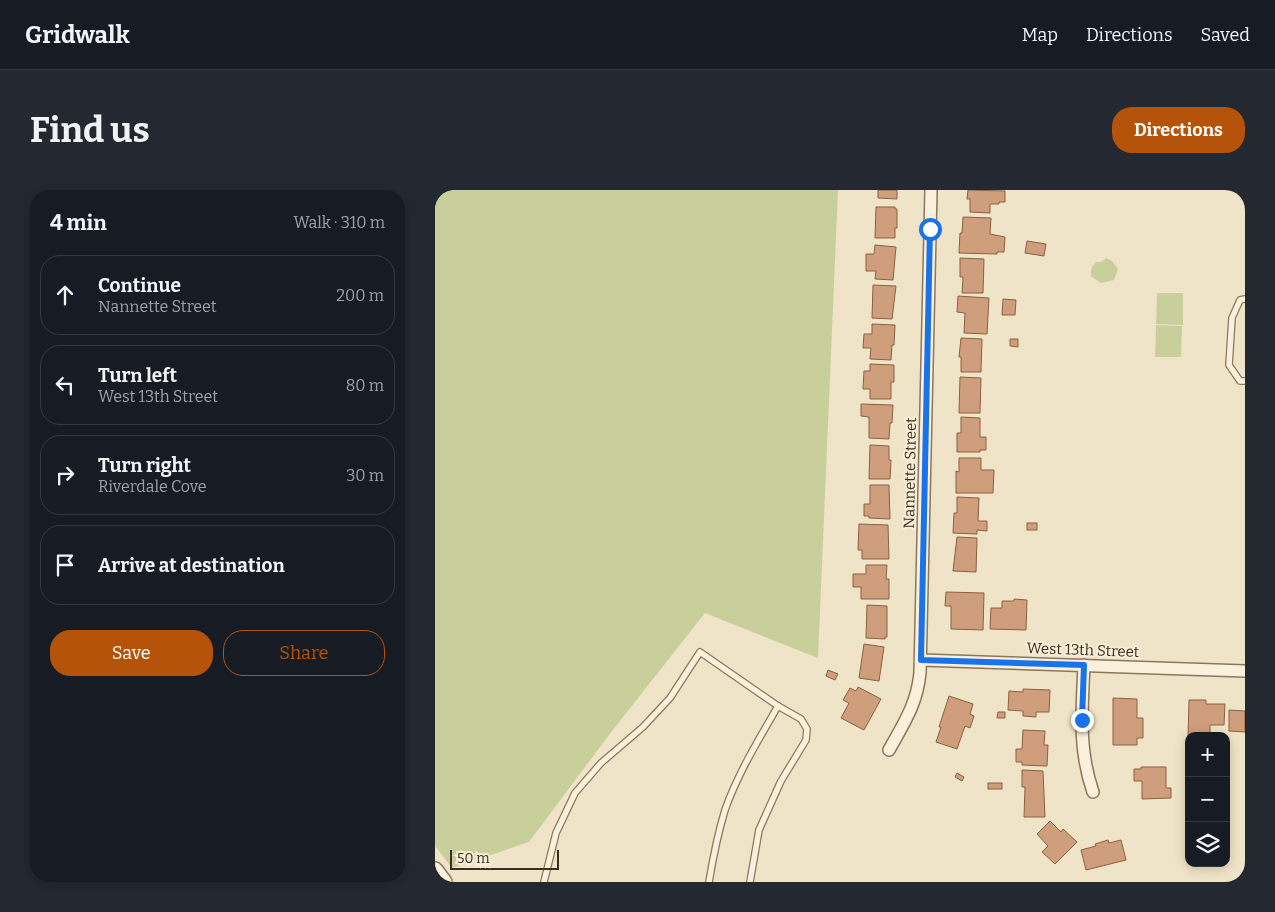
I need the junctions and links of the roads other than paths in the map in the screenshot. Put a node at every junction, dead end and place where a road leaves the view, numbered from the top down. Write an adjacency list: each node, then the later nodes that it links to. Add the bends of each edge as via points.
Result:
1 (931, 190): 4 (street, Nannette Street)
2 (1245, 299): 3 (lane, via 1240,300 1231,318 1229,365 1240,381)
3 (1245, 381)
4 (921, 660): 5 (street, West 13th Street); 8 (street, Nannette Street, via 915,702)
5 (1084, 665): 6 (street, West 13th Street); 9 (street, via 1082,739 1086,771)
6 (1245, 671)
7 (778, 706): 12 (lane, via 700,652 670,698 643,727 601,763 575,793 556,834); 13 (lane, via 745,764 726,809); 14 (lane, via 801,719 807,730 806,740 781,781 759,830)
8 (889, 750)
9 (1093, 792)
10 (435, 870): 11 (street)
11 (444, 882)
12 (545, 882)
13 (709, 882)
14 (750, 882)

